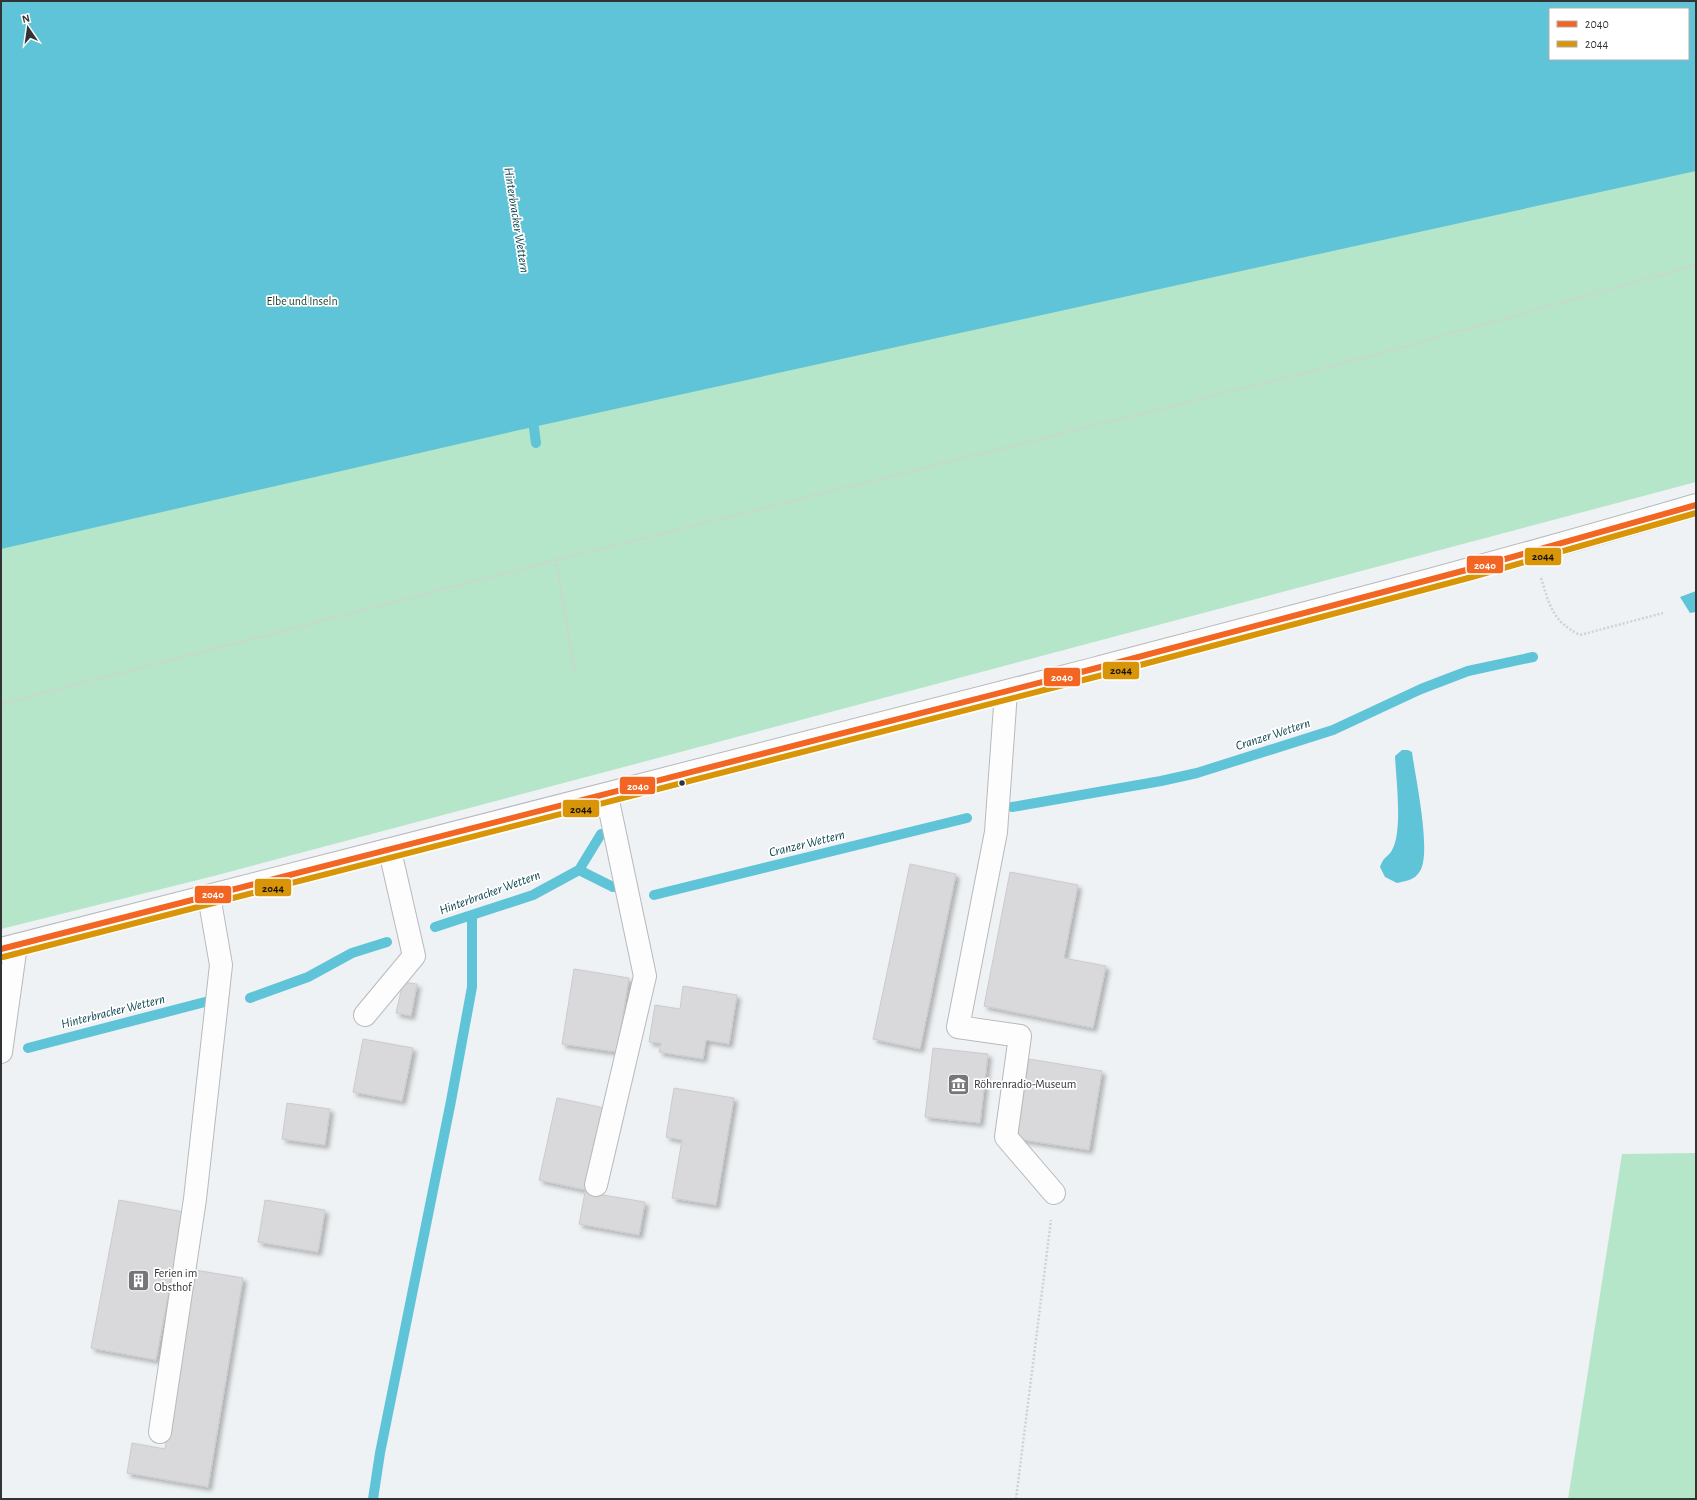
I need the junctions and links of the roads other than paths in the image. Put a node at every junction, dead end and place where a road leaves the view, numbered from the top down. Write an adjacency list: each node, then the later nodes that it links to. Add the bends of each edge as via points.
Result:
1 (1696, 505): 2 (street, via 1535,552)
2 (1006, 692): 3 (street); 10 (street, via 996,832 958,1027 1020,1036 1006,1137)
3 (607, 796): 4 (street); 9 (street, via 645,976)
4 (390, 851): 5 (street); 7 (street, via 414,956)
5 (209, 896): 6 (street); 11 (street, via 221,964 195,1199)
6 (8, 947): 8 (street)
7 (365, 1014)
8 (1, 1052)
9 (596, 1185)
10 (1054, 1193)
11 (160, 1432)

